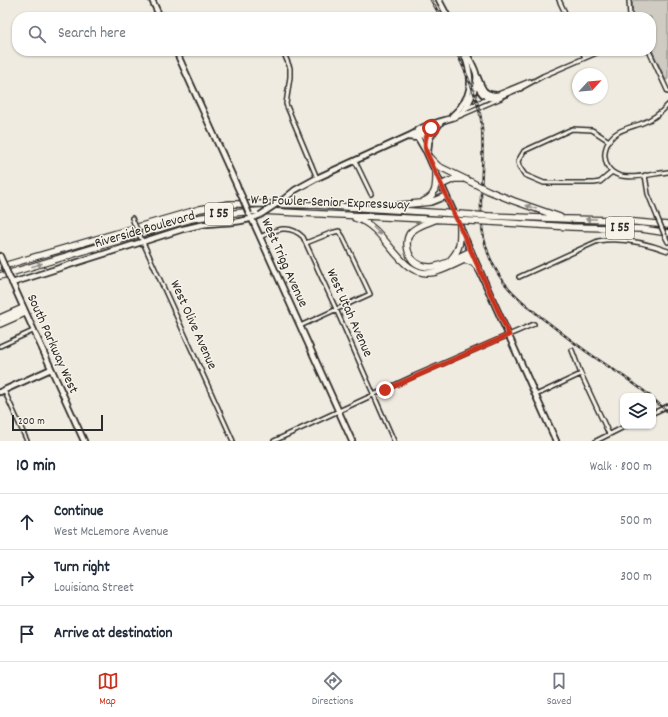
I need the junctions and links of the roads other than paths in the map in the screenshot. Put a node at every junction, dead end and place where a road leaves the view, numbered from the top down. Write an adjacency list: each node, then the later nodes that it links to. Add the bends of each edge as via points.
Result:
1 (152, 0): 5 (street)
2 (439, 0): 6 (street)
3 (559, 0): 7 (street)
4 (629, 0): 8 (street)
5 (158, 12)
6 (445, 12)
7 (565, 12)
8 (630, 12)
9 (178, 56): 47 (street, West Trigg Avenue, bridge)
10 (285, 56): 38 (street, via 290,68 286,104)
11 (465, 56): 16 (street)
12 (467, 56): 17 (street)
13 (590, 56): 15 (street)
14 (651, 56): 21 (street)
15 (585, 58): 18 (street)
16 (468, 66): 19 (street); 26 (street, via 469,92 466,100)
17 (476, 73): 19 (street); 22 (street, via 484,91 490,95)
18 (543, 76): 20 (street); 22 (street)
19 (476, 83): 23 (street, via 479,92); 25 (street)
20 (520, 88): 23 (street); 27 (street, via 490,104)
21 (668, 92)
22 (497, 95): 23 (street)
23 (488, 98): 25 (street)
24 (668, 105): 31 (street, via 651,119 618,132)
25 (464, 110): 26 (street); 27 (street)
26 (454, 114): 27 (street)
27 (449, 119): 28 (street)
28 (439, 123): 29 (street); 30 (street, via 432,123)
29 (429, 135): 30 (street, Riverside Boulevard, via 418,131); 32 (street)
30 (406, 138): 32 (street, via 418,138); 33 (street, Riverside Boulevard)
31 (609, 141): 34 (street, via 605,157); 34 (street, via 592,130 572,129 524,151 518,161 525,175 544,183 594,183 600,182)
32 (428, 155): 36 (street); 39 (highway, via 438,166)
33 (355, 161): 38 (street, Riverside Boulevard); 41 (street)
34 (612, 172): 37 (street, via 628,178)
35 (668, 172): 37 (street)
36 (436, 173): 40 (street); 43 (highway, via 433,196)
37 (646, 175): 52 (street, bridge, via 648,194)
38 (317, 178): 47 (street, Riverside Boulevard, bridge)
39 (465, 180): 40 (highway, via 454,179); 49 (highway, one-way to 39, bridge, via 514,201)
40 (441, 185): 42 (street)
41 (371, 194)
42 (446, 196): 43 (highway); 51 (street)
43 (420, 203): 44 (highway)
44 (361, 208): 49 (highway, W B Fowler Senior Expressway / I 55, bridge); 61 (highway, W B Fowler Senior Expressway / I 55, via 229,204 200,209)
45 (343, 214): 48 (highway, W B Fowler Senior Expressway / I 55); 60 (highway, one-way to 60, via 361,219 373,227 410,268 421,272 435,272); 64 (highway, W B Fowler Senior Expressway / I 55, one-way to 45, via 184,221 216,214 253,211)
46 (132, 218): 54 (street, West Olive Avenue, bridge)
47 (252, 219): 53 (street, West Trigg Avenue); 54 (street, Riverside Boulevard, via 202,224)
48 (439, 219): 52 (highway, W B Fowler Senior Expressway / I 55, bridge, via 642,229); 62 (highway, via 416,228 410,234 407,241 408,251 411,260 419,265 432,267)
49 (568, 219): 50 (highway, W B Fowler Senior Expressway / I 55, one-way to 49)
50 (668, 225)
51 (460, 226): 58 (street); 62 (highway, via 458,251)
52 (667, 235): 55 (street)
53 (259, 238): 56 (street, West Utah Avenue, via 285,229 301,235); 72 (street, West Trigg Avenue)
54 (142, 240): 66 (street, Riverside Boulevard); 89 (street, West Olive Avenue)
55 (668, 242)
56 (306, 243): 67 (street, West Utah Avenue); 67 (street, via 339,231 370,294)
57 (668, 251): 65 (street, via 645,243 607,239)
58 (472, 253): 60 (highway); 62 (highway); 63 (street)
59 (0, 256): 61 (street, South Parkway West)
60 (464, 260): 63 (highway, via 471,261)
61 (1, 263): 66 (street, South Parkway West, bridge)
62 (446, 263)
63 (480, 271): 74 (street)
64 (0, 276)
65 (519, 277)
66 (11, 281): 68 (street, South Parkway West)
67 (336, 309): 72 (street); 80 (street, West Utah Avenue)
68 (24, 310): 69 (highway); 70 (highway); 73 (street, South Parkway West)
69 (0, 318)
70 (0, 324)
71 (534, 324): 74 (street)
72 (300, 326): 83 (street, West Trigg Avenue)
73 (33, 331): 75 (street); 77 (street, South Parkway West)
74 (509, 335): 80 (street); 81 (street)
75 (0, 346)
76 (572, 350): 78 (street)
77 (51, 369): 79 (street); 88 (street, South Parkway West)
78 (581, 374): 81 (street); 86 (street)
79 (2, 391): 87 (street)
80 (374, 395): 83 (street); 92 (street, West Utah Avenue)
81 (536, 395): 93 (street)
82 (668, 406): 84 (street)
83 (338, 411): 90 (street); 91 (street, West Trigg Avenue)
84 (656, 412)
85 (620, 429): 86 (street)
86 (609, 434): 94 (street)
87 (27, 441)
88 (84, 441)
89 (233, 441)
90 (274, 441)
91 (352, 441)
92 (394, 441)
93 (556, 441)
94 (596, 441)

